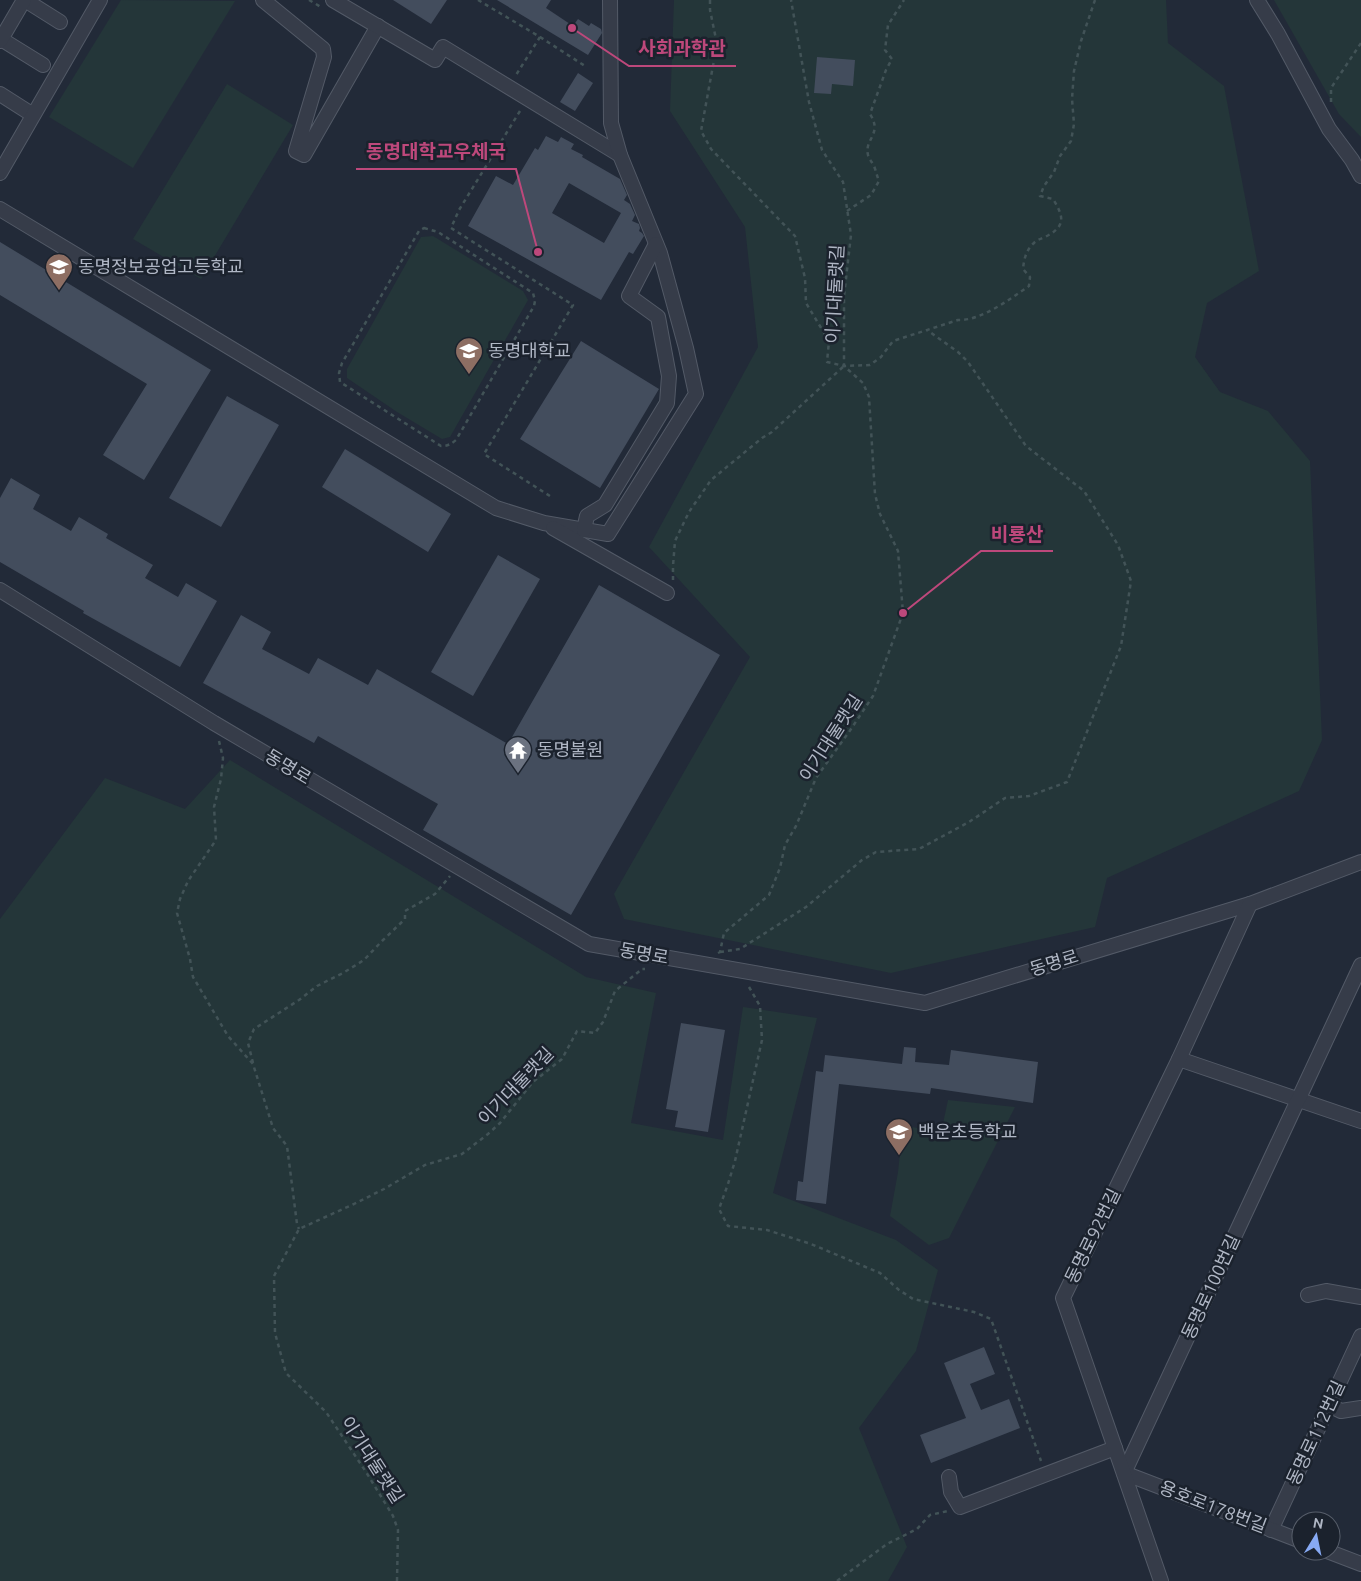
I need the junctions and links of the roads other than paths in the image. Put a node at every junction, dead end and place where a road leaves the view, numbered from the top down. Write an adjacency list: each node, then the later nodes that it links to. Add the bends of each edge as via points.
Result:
1 (24, 0): 7 (street); 9 (street)
2 (100, 0): 12 (street)
3 (263, 0): 8 (street, via 323,49 324,57 296,151 304,155)
4 (333, 0): 8 (street)
5 (610, 0): 13 (street, via 611,123)
6 (1257, 0): 15 (street, via 1329,129)
7 (60, 22)
8 (378, 26): 13 (street, via 435,60 443,47)
9 (0, 40): 10 (street)
10 (42, 65)
11 (0, 94): 12 (street)
12 (33, 115): 14 (street)
13 (620, 155): 17 (street)
14 (0, 173)
15 (1361, 176)
16 (0, 209): 18 (street, via 496,508)
17 (656, 244): 19 (street, via 630,296 658,317 669,376 667,403 605,505 588,516); 19 (street, via 696,394 608,534)
18 (544, 523): 19 (street); 21 (street)
19 (584, 530)
20 (0, 590): 23 (street, 동명로, via 214,723 589,944 925,1003)
21 (667, 593)
22 (1361, 862): 23 (street, 동명로)
23 (1250, 904): 25 (street, 동명로92번길)
24 (1361, 965): 26 (street, 동명로100번길)
25 (1179, 1058): 26 (street); 33 (street, 동명로92번길, via 1063,1298)
26 (1298, 1100): 27 (street); 34 (street, 동명로100번길)
27 (1361, 1121)
28 (1308, 1296): 29 (street, via 1326,1291)
29 (1361, 1297)
30 (1361, 1336): 31 (street, 동명로112번길)
31 (1329, 1404): 32 (street, via 1341,1411); 36 (street, 동명로112번길)
32 (1361, 1408)
33 (1116, 1448): 34 (street, 동명로92번길); 35 (street, via 960,1507 950,1492)
34 (1124, 1473): 36 (street, 용호로178번길); 40 (street, 동명로92번길)
35 (949, 1476)
36 (1271, 1530): 37 (street, 용호로178번길)
37 (1291, 1537)
38 (1341, 1556): 39 (street)
39 (1361, 1564)
40 (1160, 1581)

